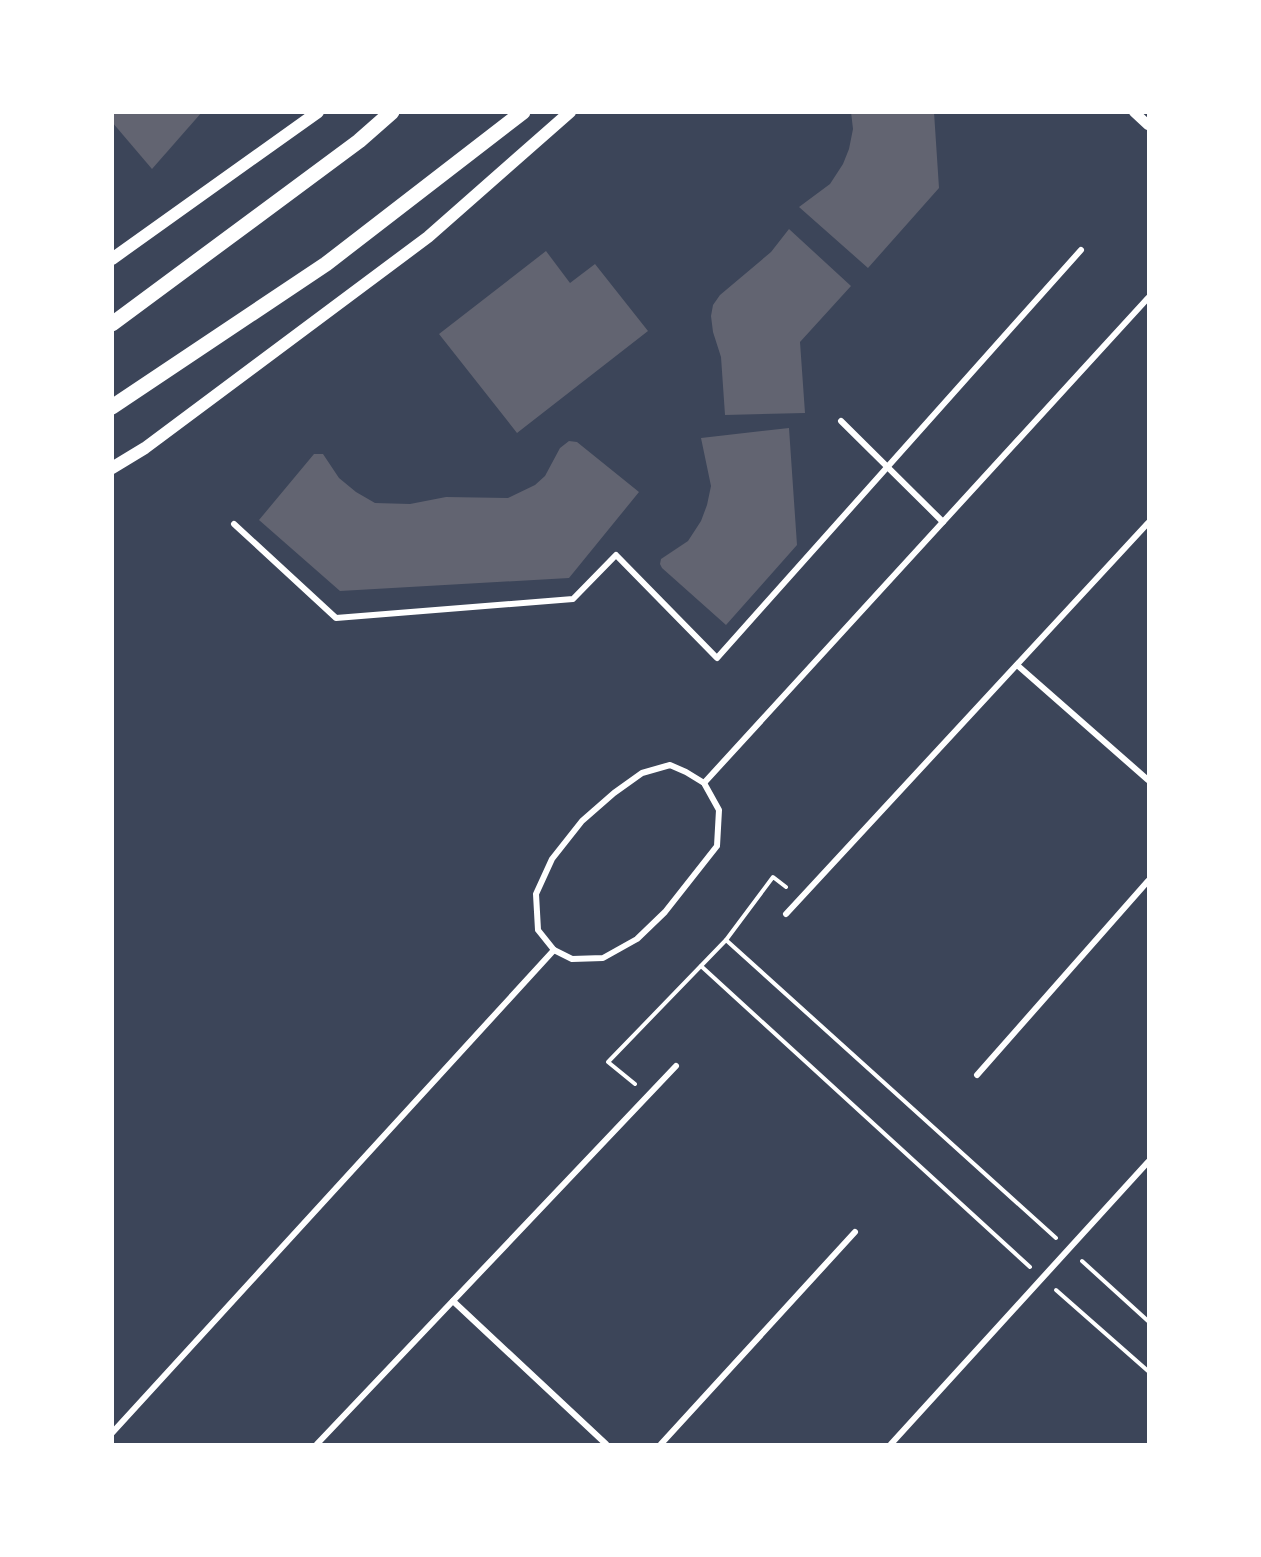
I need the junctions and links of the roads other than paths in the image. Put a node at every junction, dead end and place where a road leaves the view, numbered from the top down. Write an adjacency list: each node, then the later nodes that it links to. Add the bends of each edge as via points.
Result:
1 (318, 112): 8 (main road)
2 (392, 112): 10 (main road, via 359,141)
3 (523, 112): 11 (main road, via 326,264)
4 (570, 112): 14 (main road, via 428,237 146,448)
5 (1134, 112): 6 (street)
6 (1149, 125)
7 (1081, 250): 13 (street)
8 (112, 259)
9 (1149, 298): 15 (street)
10 (112, 324)
11 (112, 406)
12 (841, 421): 13 (street)
13 (888, 467): 15 (street); 17 (street, via 717,658 616,555 573,599 336,618)
14 (112, 468)
15 (944, 522): 20 (street)
16 (1149, 523): 18 (street)
17 (234, 524)
18 (1017, 665): 19 (street); 22 (street)
19 (1149, 780)
20 (704, 783): 23 (street, via 719,810 717,846 665,912 637,939 603,958 572,959); 23 (street, via 670,765 642,773 582,821 552,859 536,894 538,930)
21 (1149, 881): 25 (street)
22 (786, 914)
23 (554, 950): 29 (street)
24 (676, 1066): 28 (street)
25 (977, 1075)
26 (1149, 1162): 33 (street)
27 (855, 1232): 32 (street)
28 (453, 1300): 30 (street); 31 (street)
29 (112, 1433)
30 (317, 1444)
31 (606, 1444)
32 (661, 1444)
33 (891, 1444)

